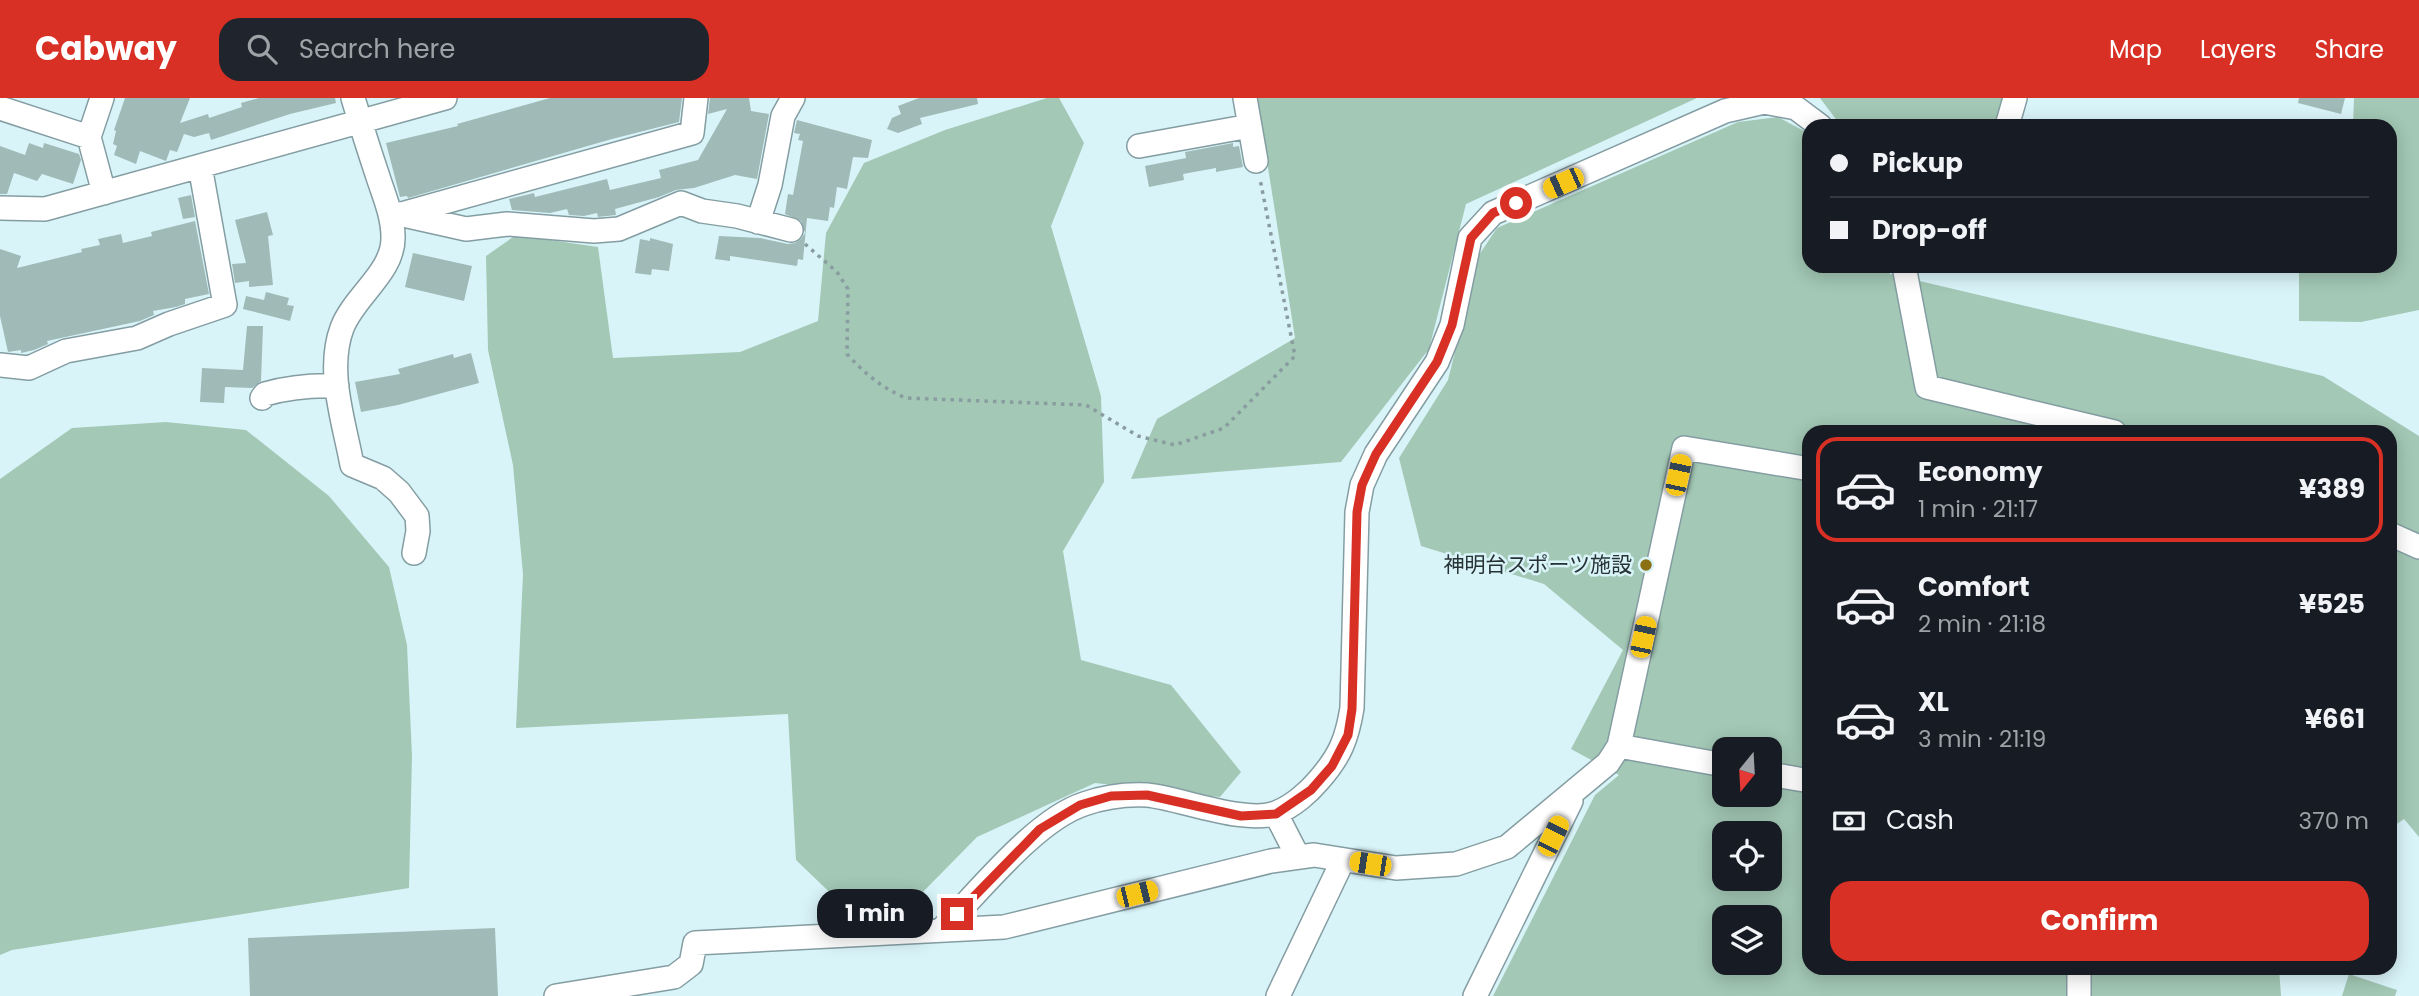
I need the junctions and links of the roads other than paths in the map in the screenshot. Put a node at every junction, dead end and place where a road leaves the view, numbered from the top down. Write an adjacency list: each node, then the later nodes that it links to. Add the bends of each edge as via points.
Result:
1 (102, 98): 13 (street)
2 (354, 98): 11 (street)
3 (445, 98): 11 (street)
4 (696, 98): 19 (street, via 692,133)
5 (793, 98): 20 (street, via 783,116)
6 (1245, 98): 12 (street)
7 (2015, 98): 10 (street)
8 (0, 108): 13 (street)
9 (1811, 119): 36 (street, via 1796,108 1763,102 1725,111 1493,213 1471,238 1452,325 1437,362 1376,454 1362,485 1348,735 1332,766 1311,790)
10 (2009, 119)
11 (360, 122): 16 (street); 19 (street)
12 (1250, 126): 14 (street); 15 (street)
13 (89, 137): 17 (street)
14 (1139, 146)
15 (1256, 161)
16 (200, 166): 17 (street); 23 (street, via 225,305 137,338 66,351 29,368)
17 (104, 193): 18 (street, via 45,209)
18 (0, 208)
19 (395, 214): 20 (street, via 466,229 507,223 594,231 619,229 681,203); 24 (street, via 391,254 383,271 357,300 336,345)
20 (758, 222): 21 (street)
21 (791, 230)
22 (1905, 273): 26 (street, via 1927,387)
23 (0, 365)
24 (337, 386): 25 (street, via 302,385); 30 (street, via 352,465 383,478 417,516)
25 (262, 398)
26 (2085, 425)
27 (1802, 469): 31 (street, via 1684,448)
28 (2397, 537): 29 (street)
29 (2419, 547)
30 (414, 552)
31 (1619, 746): 32 (street); 35 (street, via 1608,763)
32 (1712, 763)
33 (1782, 776): 34 (street)
34 (1802, 780)
35 (1575, 792): 38 (street, via 1507,847 1456,864 1396,868); 43 (street)
36 (1276, 814): 37 (street); 39 (street, via 1241,816 1147,795 1111,796 1080,805 1040,829)
37 (1298, 857): 38 (street); 39 (street, via 1004,927)
38 (1343, 860): 42 (street)
39 (941, 930): 41 (street, via 695,943 691,964 674,977)
40 (2079, 975): 44 (street)
41 (556, 996)
42 (1278, 996)
43 (1475, 996)
44 (2079, 996)

